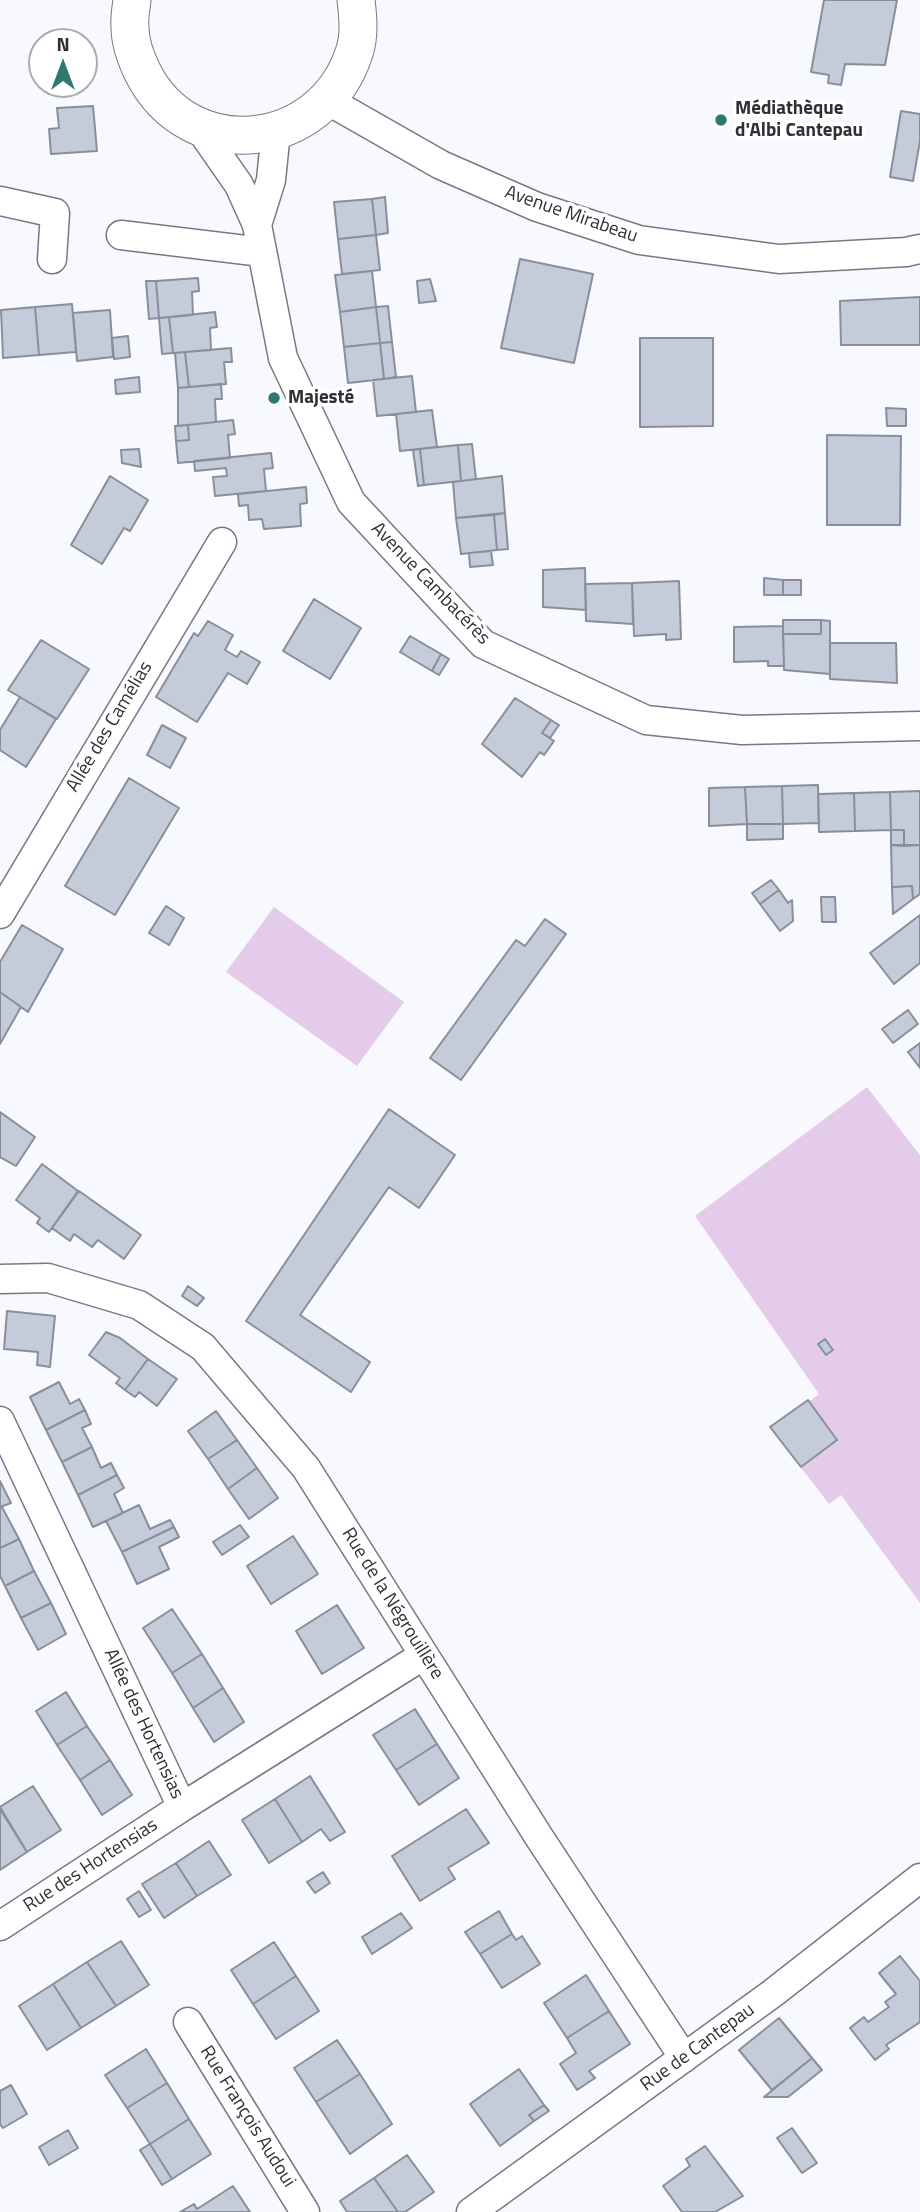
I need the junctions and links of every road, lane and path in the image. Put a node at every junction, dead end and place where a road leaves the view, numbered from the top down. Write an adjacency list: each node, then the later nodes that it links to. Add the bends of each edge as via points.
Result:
1 (365, 8): 3 (main road, via 355,51)
2 (129, 9): 4 (main road, via 136,58 150,86 171,110)
3 (327, 100): 5 (main road, via 312,114); 9 (street, Avenue Mirabeau, via 453,170 537,208 639,240 779,259)
4 (198, 126): 5 (main road, via 250,136); 8 (street, Avenue Cambacérès, via 239,185)
5 (276, 131): 8 (street, Avenue Cambacérès)
6 (0, 201): 10 (street, via 55,213)
7 (121, 235): 8 (street)
8 (260, 239): 12 (street, Avenue Cambacérès, via 283,358 351,502 482,644 646,720 742,730)
9 (920, 249)
10 (52, 259)
11 (222, 542): 13 (street, Allée des Camélias)
12 (920, 726)
13 (0, 914)
14 (0, 1279): 16 (street, Rue de la Négrouillère, via 48,1278 139,1305 203,1347 306,1468)
15 (0, 1420): 17 (street, Allée des Hortensias)
16 (424, 1655): 17 (street, Allée des Hortensias); 21 (street, Rue de la Négrouillère)
17 (182, 1807): 19 (street, Rue des Hortensias)
18 (920, 1878): 21 (street, Rue de Cantepau)
19 (0, 1926)
20 (188, 2021): 22 (street, Rue François Audoui)
21 (684, 2058): 23 (street, Rue de Cantepau)
22 (306, 2212)
23 (471, 2212)

